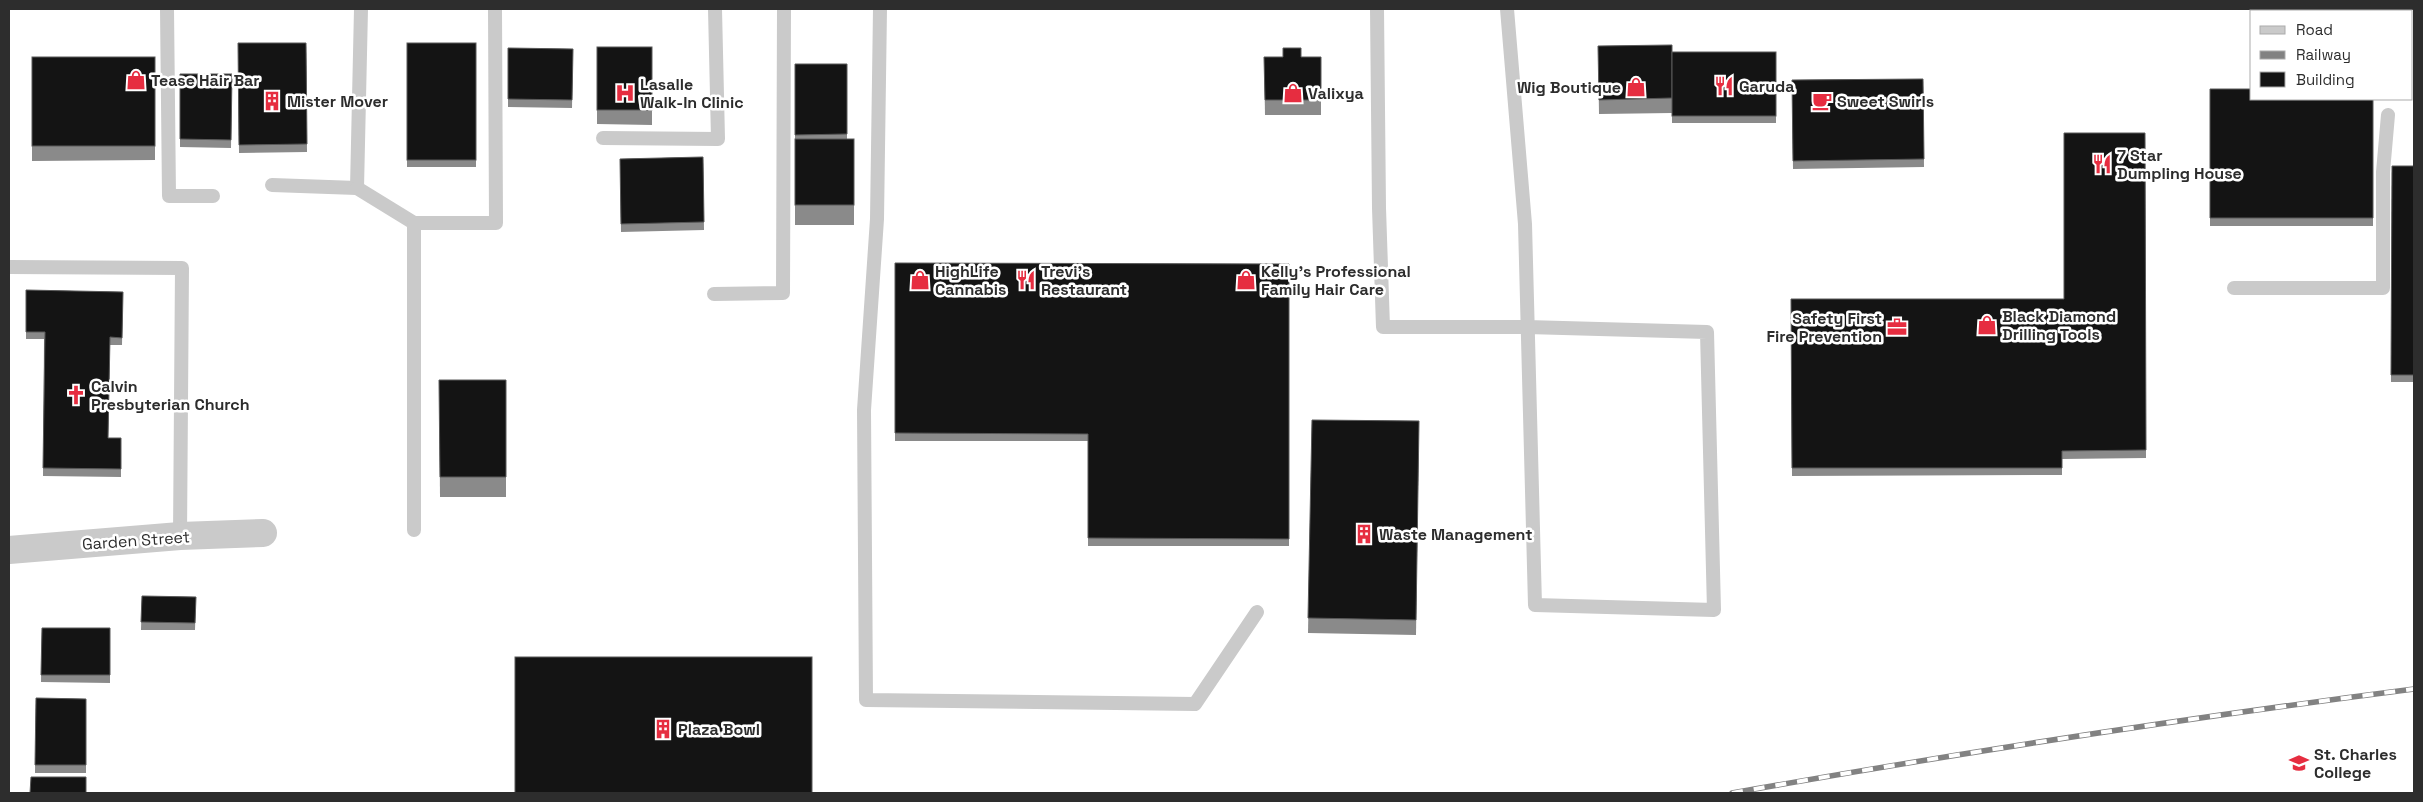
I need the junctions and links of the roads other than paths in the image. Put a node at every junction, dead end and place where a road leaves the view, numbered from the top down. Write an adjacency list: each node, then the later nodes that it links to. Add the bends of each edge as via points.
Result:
1 (167, 9): 13 (lane, via 169,196)
2 (361, 9): 12 (lane)
3 (495, 9): 14 (lane, via 496,223)
4 (715, 9): 10 (lane, via 718,139)
5 (784, 9): 17 (lane, via 783,293)
6 (880, 9): 23 (lane, via 877,219 864,410 866,700 1195,704)
7 (1376, 9): 18 (lane, via 1383,327)
8 (1507, 9): 18 (lane, via 1525,224)
9 (2388, 115): 16 (lane, via 2383,172 2383,288)
10 (603, 138)
11 (272, 185): 12 (lane)
12 (357, 188): 14 (lane)
13 (214, 196)
14 (414, 223): 19 (lane)
15 (9, 267): 21 (lane, via 182,268)
16 (2234, 288)
17 (714, 294)
18 (1527, 327): 18 (lane, via 1535,605 1714,610 1707,332)
19 (414, 530)
20 (263, 532): 21 (street, Garden Street)
21 (180, 536): 22 (street, Garden Street)
22 (9, 550)
23 (1257, 612)

